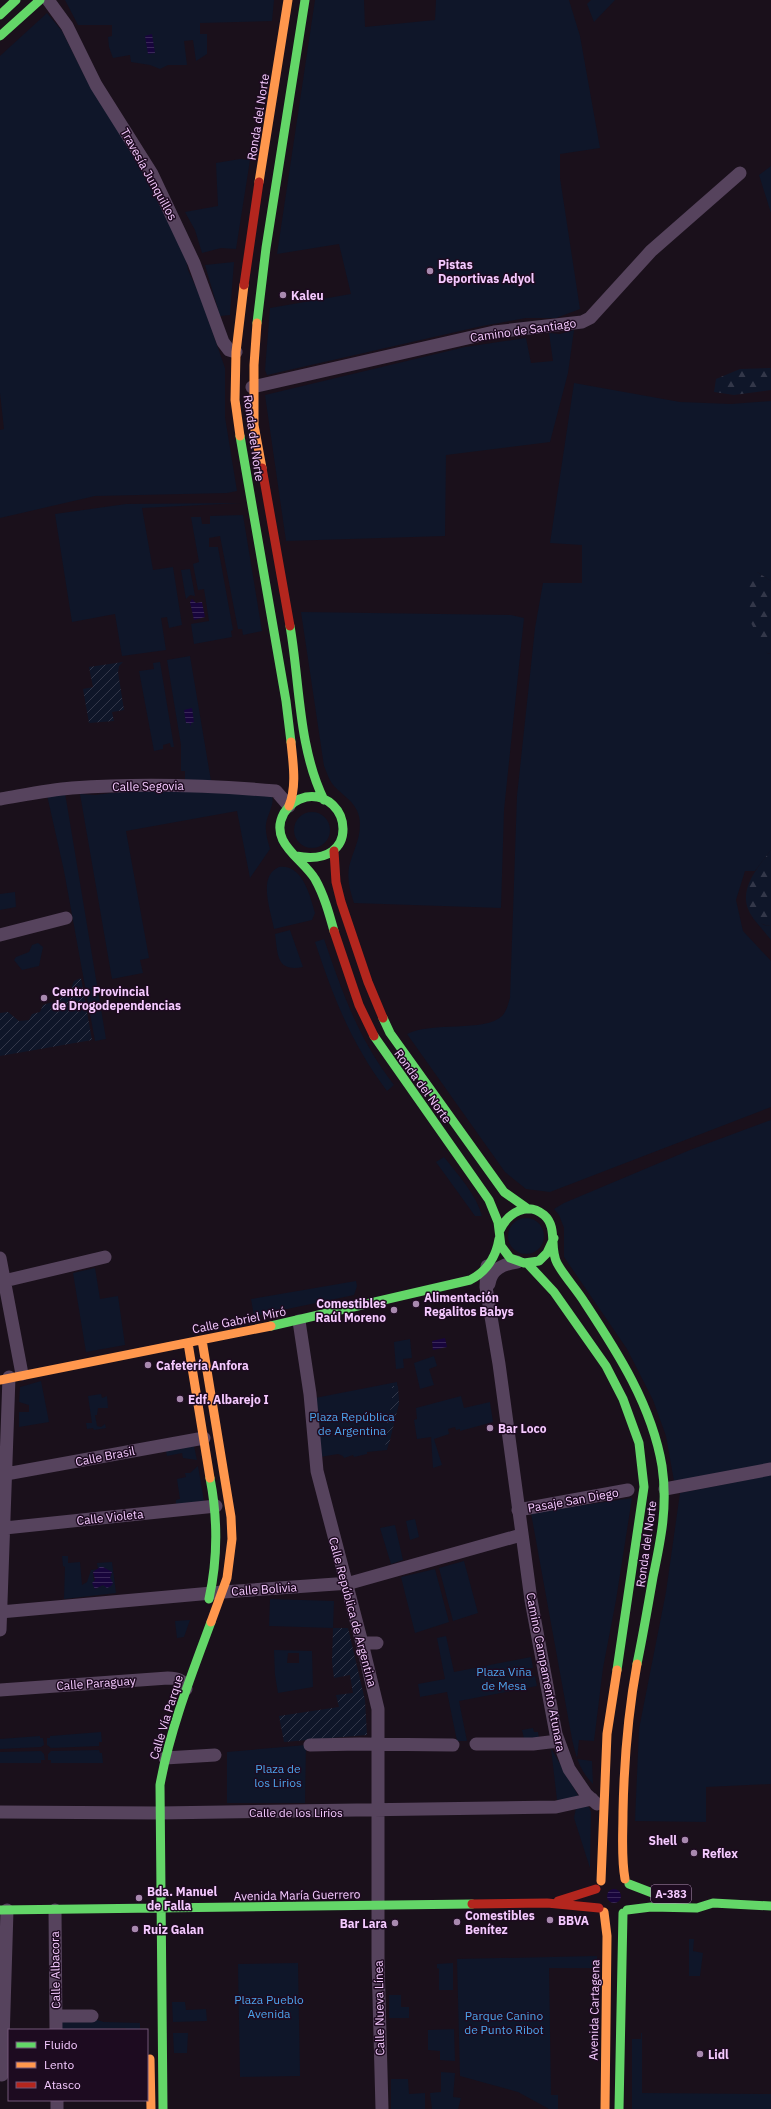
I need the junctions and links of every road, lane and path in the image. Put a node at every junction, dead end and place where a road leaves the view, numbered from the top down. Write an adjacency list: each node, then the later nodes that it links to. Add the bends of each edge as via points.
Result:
1 (16, 0): 6 (main road)
2 (40, 0): 7 (main road)
3 (48, 0): 9 (street, Travesía Junquillos, via 66,26 96,85 152,174 194,263 222,342 229,350)
4 (288, 0): 9 (main road, Ronda del Norte, via 248,253)
5 (306, 0): 10 (main road, Ronda del Norte, via 263,266)
6 (0, 15)
7 (0, 36)
8 (740, 174): 10 (street, Camino de Santiago, via 651,252 590,318 582,322 494,332)
9 (236, 352): 13 (main road, Ronda del Norte, via 235,400 241,446 285,693 292,751 294,784)
10 (252, 387): 12 (main road, Ronda del Norte, via 254,425 295,655 308,750)
11 (0, 799): 13 (street, Calle Segovia, via 71,788 207,785 276,791)
12 (324, 800): 13 (main road, via 306,797); 14 (main road, via 334,806 343,824 341,838)
13 (289, 806): 15 (main road, via 282,819 280,833 286,848)
14 (334, 851): 15 (main road, via 316,860); 18 (main road, Ronda del Norte, via 336,882 341,902 368,982 390,1033 504,1192)
15 (296, 856): 19 (main road, Ronda del Norte, via 320,891 352,989 367,1022 383,1051 489,1200)
16 (66, 918): 17 (street)
17 (0, 935)
18 (528, 1209): 19 (main road, via 510,1214); 20 (main road, Ronda del Norte, via 546,1217)
19 (500, 1235): 23 (main road, Ronda del Norte, via 505,1253); 24 (main road, via 495,1252)
20 (554, 1237): 23 (main road, via 551,1248 543,1257); 35 (main road, Ronda del Norte, via 556,1260 626,1366 643,1401 658,1447)
21 (105, 1257): 25 (street)
22 (0, 1258): 25 (street)
23 (522, 1262): 26 (street, via 504,1265 493,1272); 61 (main road, Ronda del Norte, via 540,1274 610,1372 629,1412 641,1455 644,1487 641,1517 607,1734)
24 (483, 1270): 26 (street); 27 (main road, Calle Gabriel Miró, via 470,1280)
25 (2, 1282): 30 (street)
26 (487, 1291): 38 (street)
27 (299, 1320): 28 (main road, Calle Gabriel Miró); 41 (street, Calle República de Argentina, via 310,1394 317,1471)
28 (202, 1340): 29 (main road, Calle Gabriel Miró); 42 (main road, Calle Vía Parque, via 231,1517 230,1558)
29 (188, 1343): 30 (main road, Calle Gabriel Miró); 32 (main road, Calle Vía Parque)
30 (22, 1374): 31 (main road, Calle Gabriel Miró)
31 (5, 1378): 34 (street)
32 (204, 1438): 34 (street, Calle Brasil); 37 (main road, Calle Vía Parque)
33 (771, 1469): 35 (street)
34 (6, 1474): 39 (street)
35 (665, 1489): 62 (main road, Ronda del Norte, via 660,1544 631,1696 624,1760 622,1862)
36 (628, 1490): 38 (street, Pasaje San Diego)
37 (216, 1506): 39 (street, Calle Violeta); 42 (main road, Calle Vía Parque)
38 (518, 1510): 40 (street, Camino Campamento Atunara)
39 (5, 1528): 43 (street)
40 (521, 1535): 41 (street, Calle Bolivia); 50 (street, Camino Campamento Atunara, via 530,1600)
41 (346, 1583): 42 (street, Calle Bolivia); 46 (street, Calle República de Argentina)
42 (217, 1592): 43 (street, Calle Bolivia); 44 (main road, Calle Vía Parque); 48 (main road, Calle Vía Parque)
43 (1, 1612): 45 (street)
44 (201, 1621)
45 (0, 1630)
46 (362, 1643): 47 (street); 51 (street, Calle República de Argentina, via 378,1709)
47 (377, 1643)
48 (181, 1682): 49 (street, Calle Paraguay, via 168,1678); 56 (main road, Calle Vía Parque)
49 (0, 1690)
50 (558, 1741): 52 (street, via 533,1744); 57 (street, Camino Campamento Atunara, via 569,1770)
51 (378, 1744): 53 (street); 54 (street); 58 (street, Calle República de Argentina)
52 (476, 1744)
53 (310, 1745)
54 (453, 1745)
55 (215, 1755): 56 (street)
56 (165, 1758): 60 (main road, Calle Vía Parque)
57 (592, 1799): 58 (street, Calle de los Lirios, via 556,1808); 61 (street, Camino Campamento Atunara, via 600,1806)
58 (379, 1811): 60 (street, Calle de los Lirios); 69 (street, Calle República de Argentina)
59 (0, 1812): 60 (street, Calle de los Lirios)
60 (152, 1812): 71 (main road, Calle Vía Parque)
61 (604, 1820): 63 (main road, Ronda del Norte)
62 (627, 1881): 63 (main road, via 612,1876); 64 (main road, A-383, via 655,1894); 75 (main road, via 633,1897)
63 (598, 1885): 67 (main road, Avenida María Guerrero); 74 (main road, via 594,1895)
64 (689, 1895)
65 (150, 1896): 76 (main road)
66 (702, 1898): 68 (main road, A-383)
67 (547, 1903): 69 (main road, Avenida María Guerrero); 74 (main road, Avenida María Guerrero)
68 (713, 1903): 70 (main road, A-383); 75 (main road, A-383, via 697,1908 644,1908)
69 (378, 1906): 71 (main road, Avenida María Guerrero); 84 (street, Calle Nueva Línea)
70 (771, 1906)
71 (160, 1909): 76 (main road, Avenida María Guerrero); 83 (main road, Calle Vía Parque)
72 (4, 1910): 73 (main road, Avenida María Guerrero); 81 (street)
73 (55, 1910): 76 (main road, Avenida María Guerrero); 77 (street, Calle Albacora)
74 (601, 1910): 75 (main road, via 613,1915); 85 (main road, Avenida Cartagena, via 607,1936)
75 (625, 1911): 86 (main road)
76 (150, 1912)
77 (56, 2016): 78 (street); 79 (street, Calle Albacora)
78 (92, 2016)
79 (56, 2029)
80 (150, 2049): 82 (main road)
81 (2, 2074)
82 (150, 2109)
83 (163, 2109)
84 (382, 2109)
85 (605, 2109)
86 (619, 2109)

